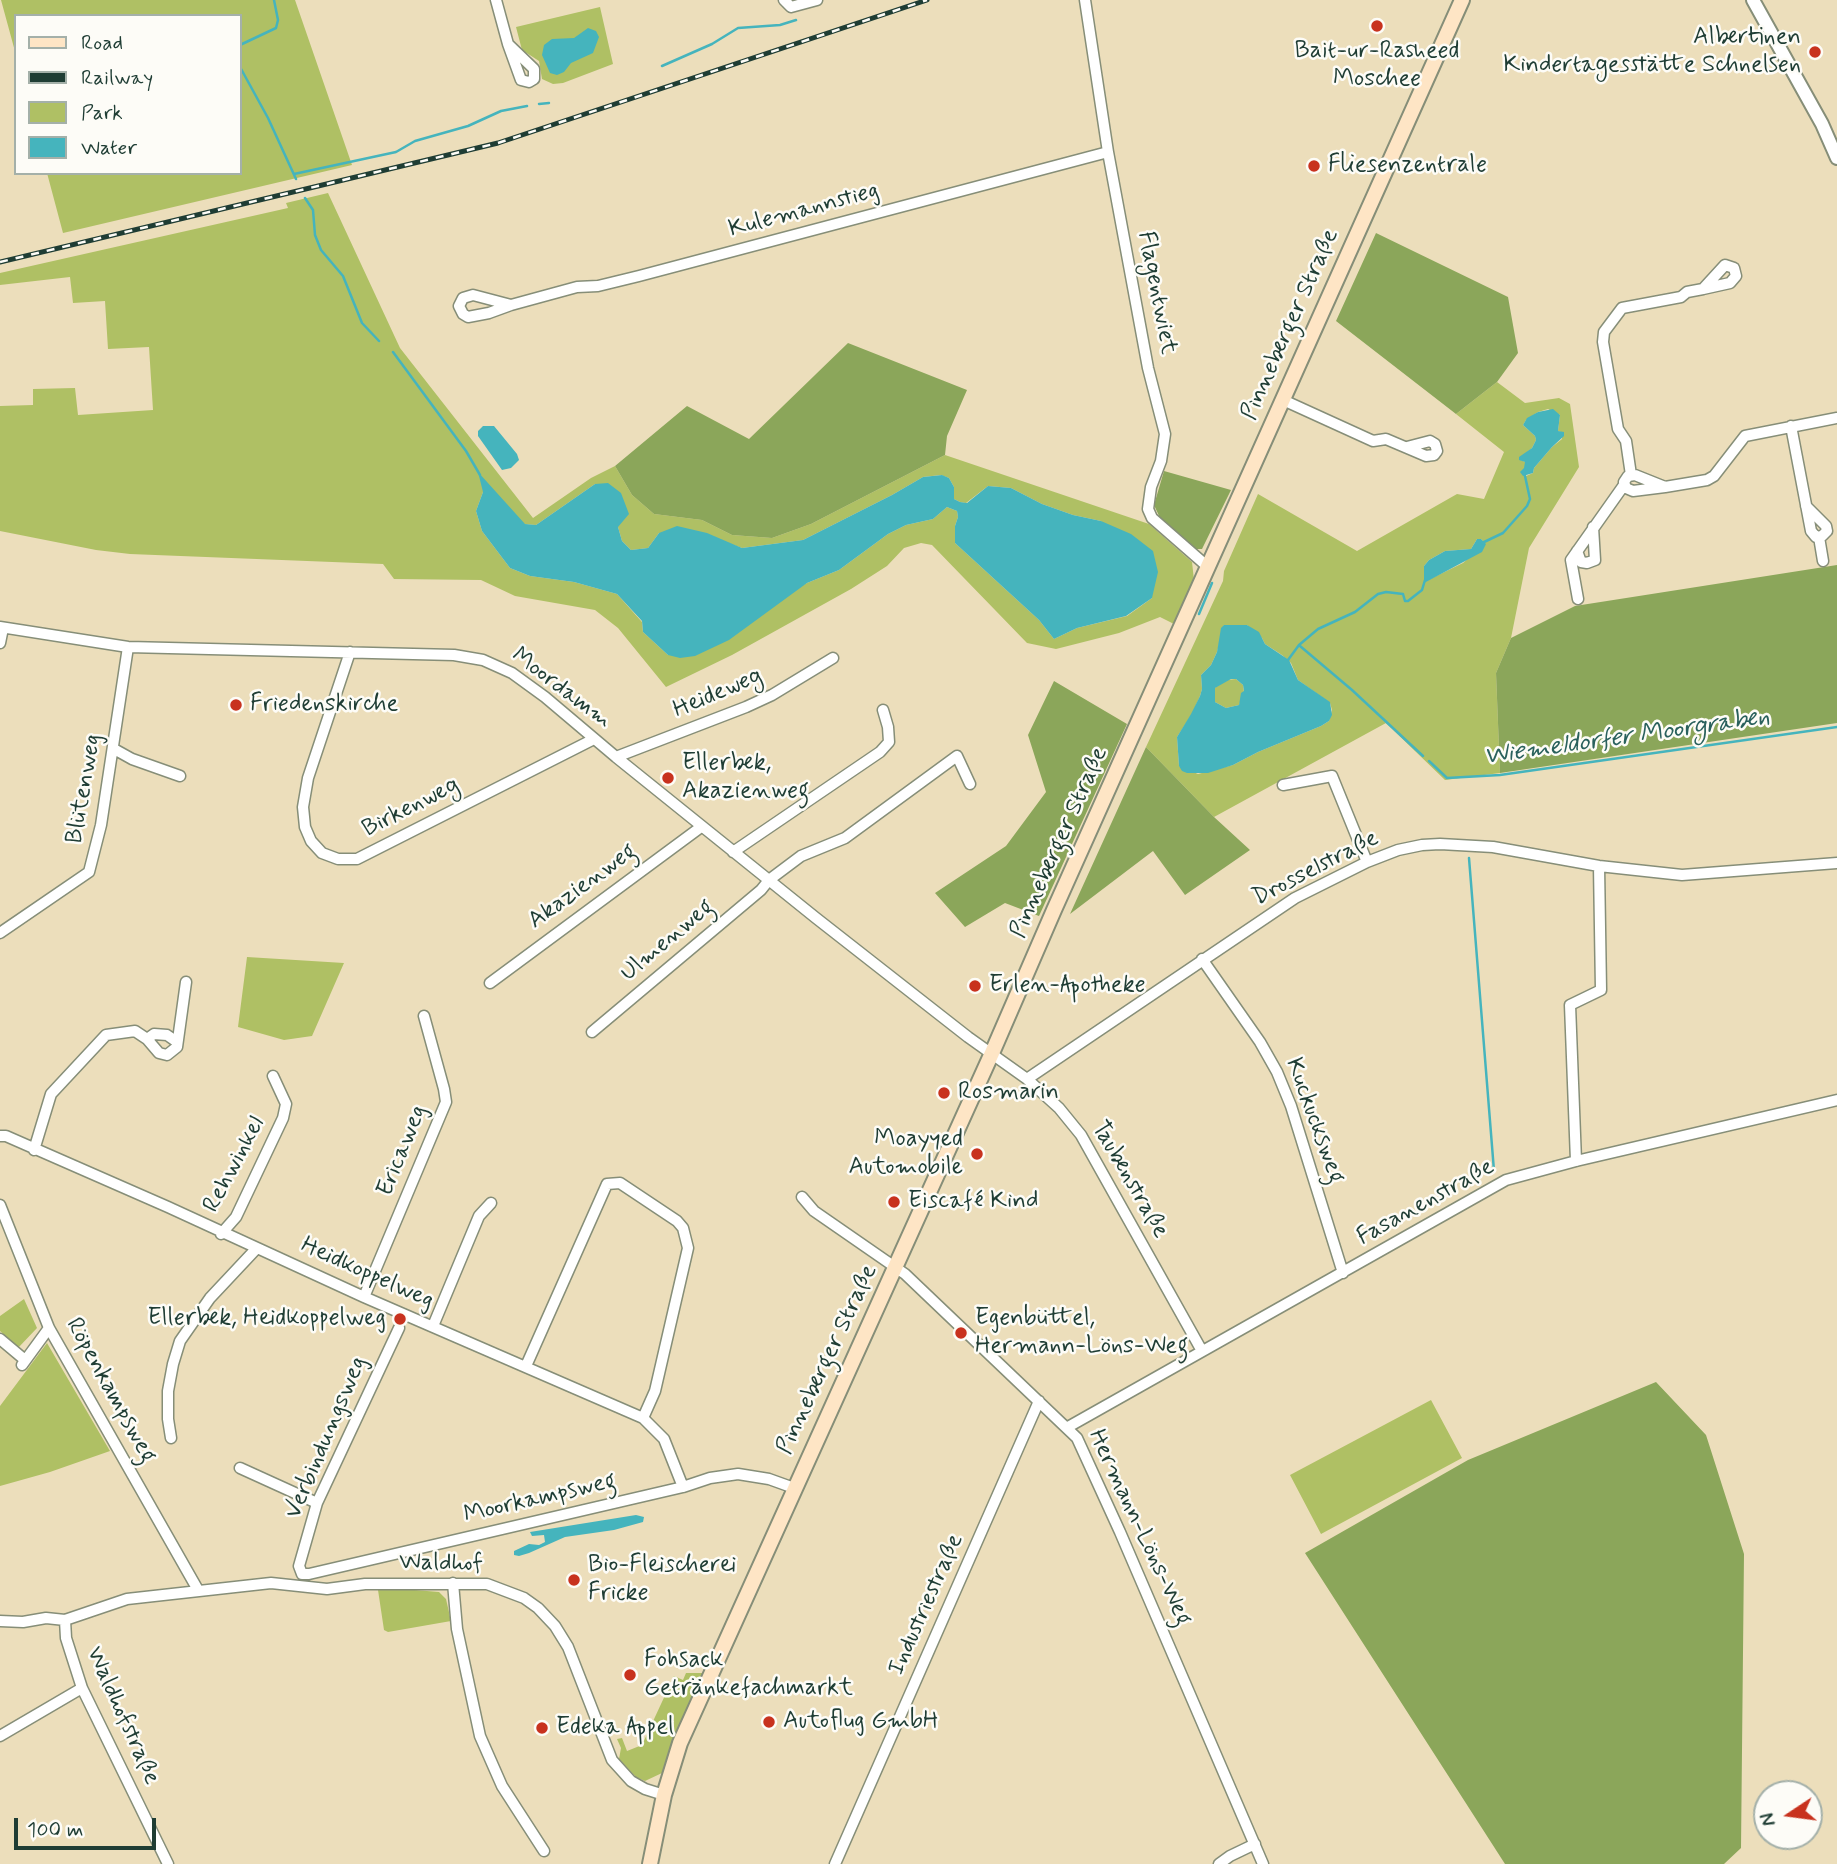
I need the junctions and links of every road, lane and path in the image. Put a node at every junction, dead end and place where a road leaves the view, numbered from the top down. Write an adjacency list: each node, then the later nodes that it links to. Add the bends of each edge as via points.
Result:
1 (496, 0): 7 (street)
2 (783, 0): 3 (street, via 791,7)
3 (817, 0)
4 (1085, 0): 9 (street, Flagentwiet)
5 (1462, 0): 13 (main road, Pinneberger Straße)
6 (1753, 0): 8 (street)
7 (508, 44)
8 (1832, 132): 10 (street)
9 (1108, 152): 12 (street, Kulemannstieg, via 639,276); 23 (street, Flagentwiet, via 1164,434 1148,509 1152,518)
10 (1837, 158)
11 (1703, 289): 17 (street, via 1622,308 1604,331 1618,429 1626,441)
12 (510, 305)
13 (1283, 400): 16 (street, via 1373,441 1386,439); 23 (main road, Pinneberger Straße)
14 (1837, 418): 15 (street)
15 (1791, 426): 19 (street, via 1745,436 1711,478); 22 (street, via 1811,531 1819,537)
16 (1407, 447)
17 (1631, 475): 18 (street); 19 (street)
18 (1624, 485): 19 (street, via 1633,491); 20 (street)
19 (1665, 487)
20 (1593, 527): 21 (street); 21 (street, via 1595,560 1581,562)
21 (1577, 551): 24 (street, via 1570,562)
22 (1824, 561)
23 (1209, 564): 51 (main road, Pinneberger Straße)
24 (1578, 599)
25 (1, 628): 26 (street); 27 (street, Moordamm)
26 (0, 643)
27 (128, 647): 28 (street, Moordamm); 32 (street, Blütenweg)
28 (350, 652): 31 (street, Moordamm, via 483,660 521,679); 31 (street, Birkenweg, via 308,778 303,807 305,827 321,853 357,859)
29 (832, 658): 33 (street, Heideweg, via 772,695)
30 (883, 710): 38 (street, via 888,742 880,752)
31 (594, 739): 33 (street, Moordamm)
32 (114, 749): 34 (street); 43 (street, Blütenweg, via 89,872)
33 (616, 758): 37 (street, Moordamm)
34 (180, 775)
35 (970, 784): 42 (street, Ulmenweg, via 957,756 845,838 801,856)
36 (1283, 785): 39 (street, via 1332,776)
37 (701, 827): 38 (street, Moordamm); 46 (street, Akazienweg)
38 (733, 852): 42 (street, Moordamm)
39 (1367, 862): 41 (street, Drosselstraße, via 1422,845 1458,844); 44 (street, Drosselstraße, via 1295,898)
40 (1837, 863): 41 (street, Drosselstraße, via 1682,875)
41 (1599, 866): 57 (street, via 1601,990 1570,1005)
42 (769, 880): 48 (street, Ulmenweg); 51 (street, Moordamm)
43 (0, 933)
44 (1202, 959): 53 (street, Drosselstraße); 64 (street, Kuckucksweg, via 1277,1072)
45 (186, 982): 50 (street)
46 (490, 982)
47 (424, 1016): 65 (street, Ericaweg, via 446,1102)
48 (592, 1032)
49 (147, 1039): 50 (street, via 154,1034 167,1035); 50 (street, via 167,1055); 56 (street, via 135,1031 106,1035 89,1051 51,1094)
50 (177, 1042)
51 (992, 1053): 53 (street, Taubenstraße); 63 (main road, Pinneberger Straße)
52 (273, 1076): 61 (street, Rehwinkel, via 286,1104 283,1118 236,1217)
53 (1027, 1079): 70 (street, Taubenstraße, via 1081,1135)
54 (1837, 1100): 57 (street, Fasanenstraße)
55 (0, 1136): 56 (street, Heidkoppelweg)
56 (34, 1150): 61 (street, Heidkoppelweg)
57 (1576, 1161): 64 (street, Fasanenstraße, via 1506,1180)
58 (802, 1197): 63 (street, Hermann-Löns-Weg, via 814,1211)
59 (491, 1203): 66 (street, via 479,1216)
60 (0, 1205): 67 (street, Röpenkampsweg)
61 (221, 1234): 62 (street, Heidkoppelweg)
62 (256, 1249): 65 (street, Heidkoppelweg); 75 (street, via 210,1298 180,1341 168,1391)
63 (895, 1266): 72 (street, Hermann-Löns-Weg); 78 (main road, Pinneberger Straße)
64 (1343, 1273): 70 (street, Fasanenstraße)
65 (364, 1297): 66 (street, Heidkoppelweg)
66 (433, 1326): 71 (street, Heidkoppelweg)
67 (49, 1328): 69 (street, via 24,1362); 82 (street, Röpenkampsweg)
68 (399, 1328): 79 (street, Verbindungsweg)
69 (0, 1339)
70 (1202, 1351): 74 (street, Fasanenstraße)
71 (526, 1366): 73 (street, Heidkoppelweg); 73 (street, via 607,1184 620,1183 677,1221 688,1248 655,1391)
72 (1039, 1401): 74 (street, Hermann-Löns-Weg); 92 (street, Industriestraße)
73 (643, 1418): 77 (street, Heidkoppelweg, via 664,1439)
74 (1068, 1427): 88 (street, Hermann-Löns-Weg, via 1120,1531)
75 (171, 1438)
76 (240, 1468): 79 (street)
77 (683, 1486): 78 (street, Moorkampsweg, via 738,1474); 80 (street, Moorkampsweg, via 309,1574 302,1574)
78 (794, 1488): 87 (main road, Pinneberger Straße, via 680,1743)
79 (317, 1503): 80 (street, Verbindungsweg)
80 (299, 1566)
81 (453, 1583): 82 (street, Waldhof, via 365,1584 327,1590 271,1583); 87 (street, Waldhof, via 498,1587 538,1608 568,1647 612,1760 631,1781); 89 (street, via 457,1629 480,1736 502,1786)
82 (198, 1590): 83 (street, via 127,1599)
83 (65, 1620): 84 (street); 85 (street, Waldhofstraße)
84 (0, 1621)
85 (82, 1688): 86 (street); 90 (street, Waldhofstraße)
86 (0, 1736)
87 (664, 1795): 91 (main road, Pinneberger Straße)
88 (1255, 1844): 93 (street); 94 (street, Hermann-Löns-Weg)
89 (544, 1851)
90 (167, 1864)
91 (650, 1864)
92 (835, 1864)
93 (1219, 1864)
94 (1263, 1864)

